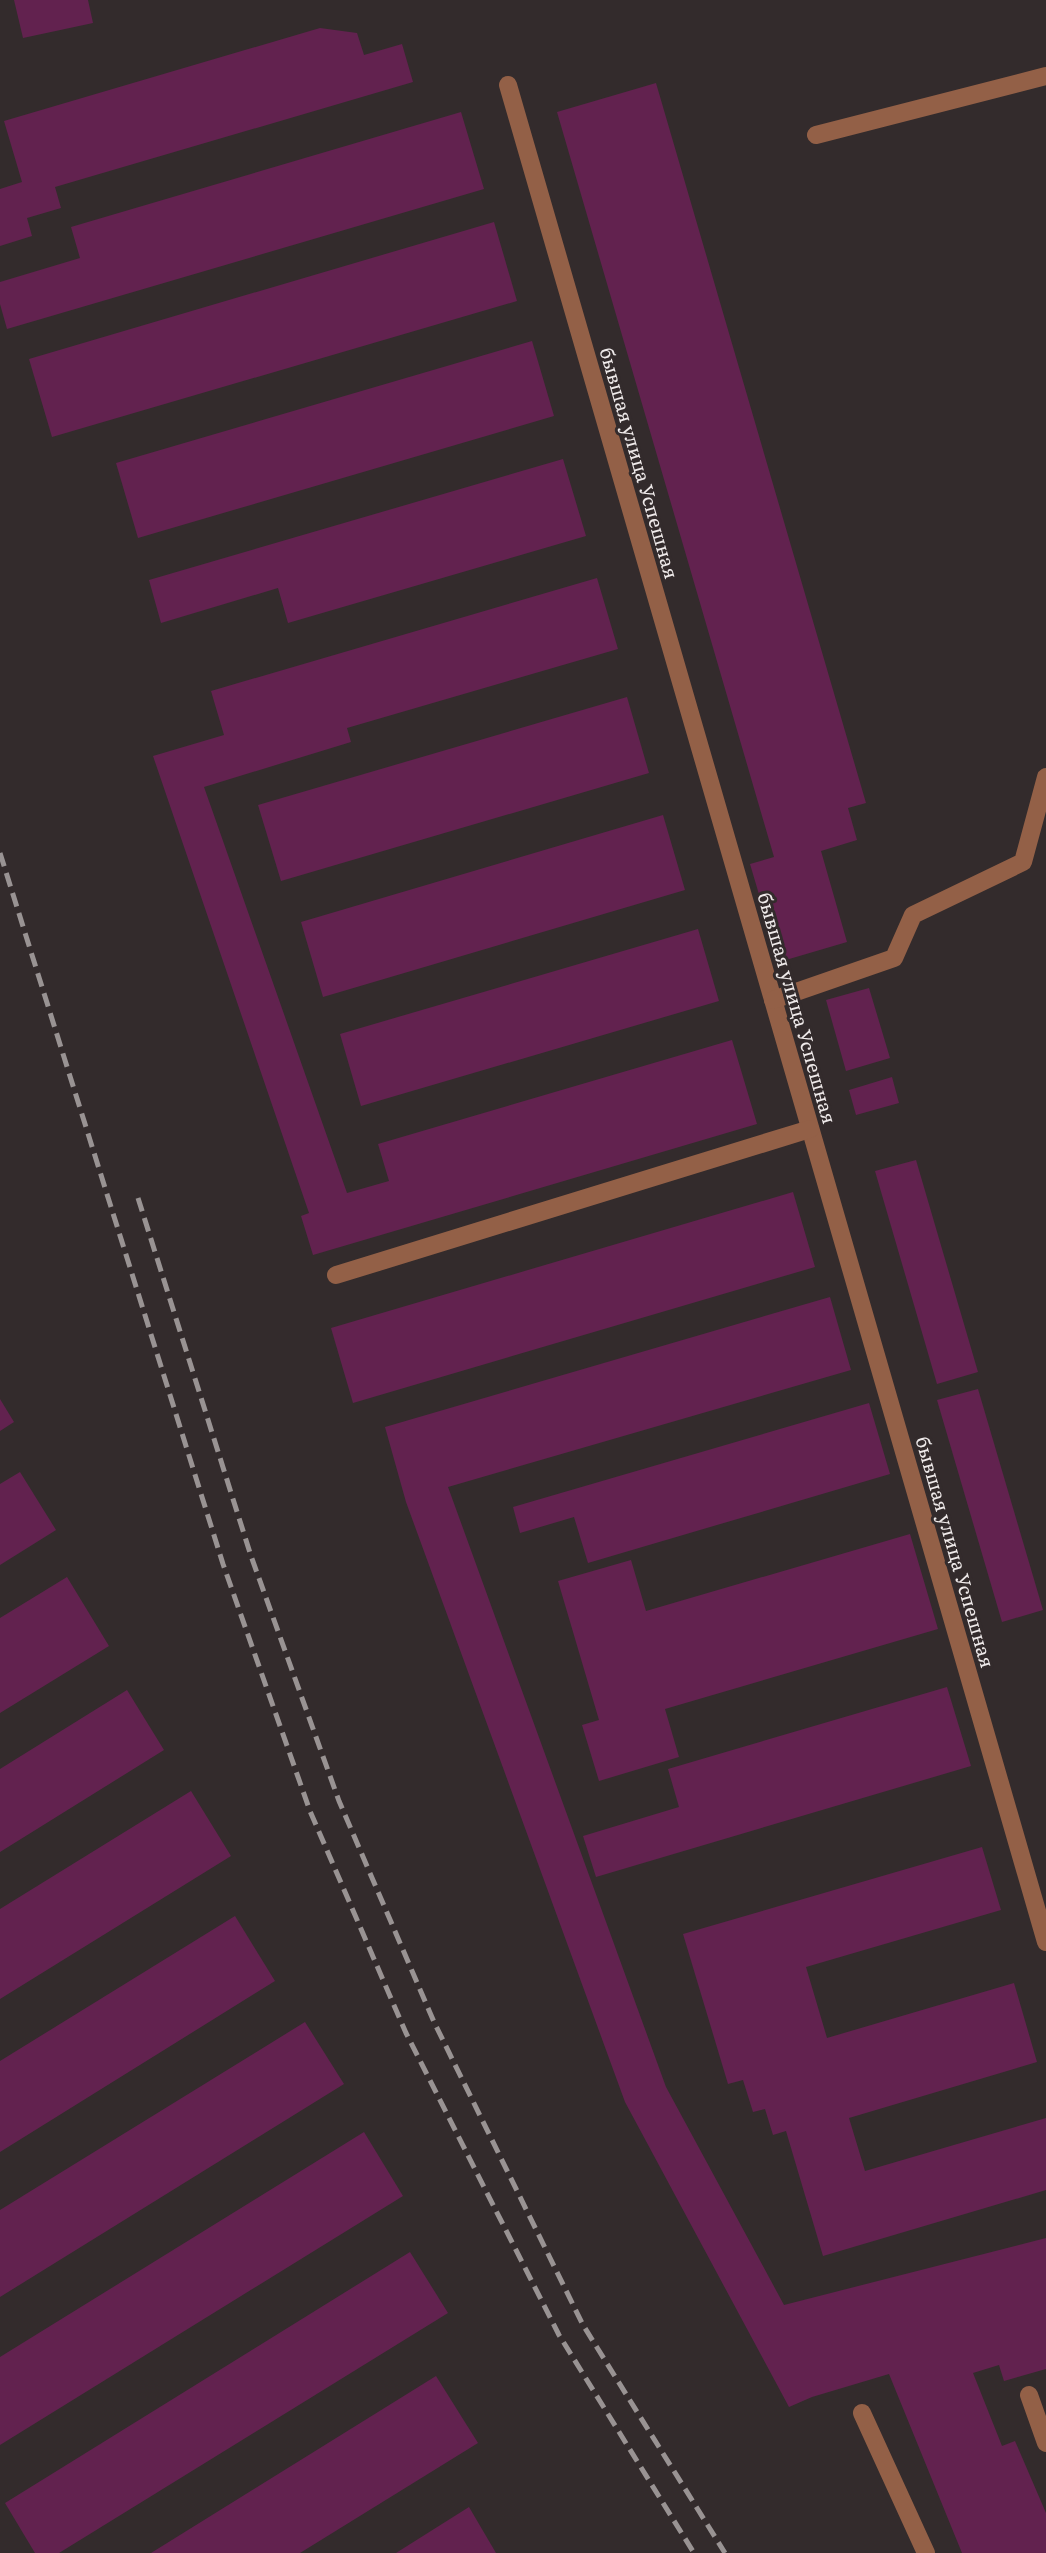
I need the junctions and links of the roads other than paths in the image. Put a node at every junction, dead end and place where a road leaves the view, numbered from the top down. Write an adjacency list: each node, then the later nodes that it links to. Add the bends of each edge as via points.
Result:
1 (1046, 76): 3 (lane)
2 (508, 85): 5 (lane, бывшая улица Успешная)
3 (816, 135)
4 (1046, 777): 5 (lane, via 1023,862 913,915 894,958)
5 (773, 1000): 6 (lane, бывшая улица Успешная)
6 (810, 1129): 7 (lane); 8 (lane, бывшая улица Успешная)
7 (336, 1275)
8 (1046, 1942)
9 (1029, 2396): 11 (lane)
10 (862, 2413): 12 (lane)
11 (1046, 2443)
12 (926, 2553)

